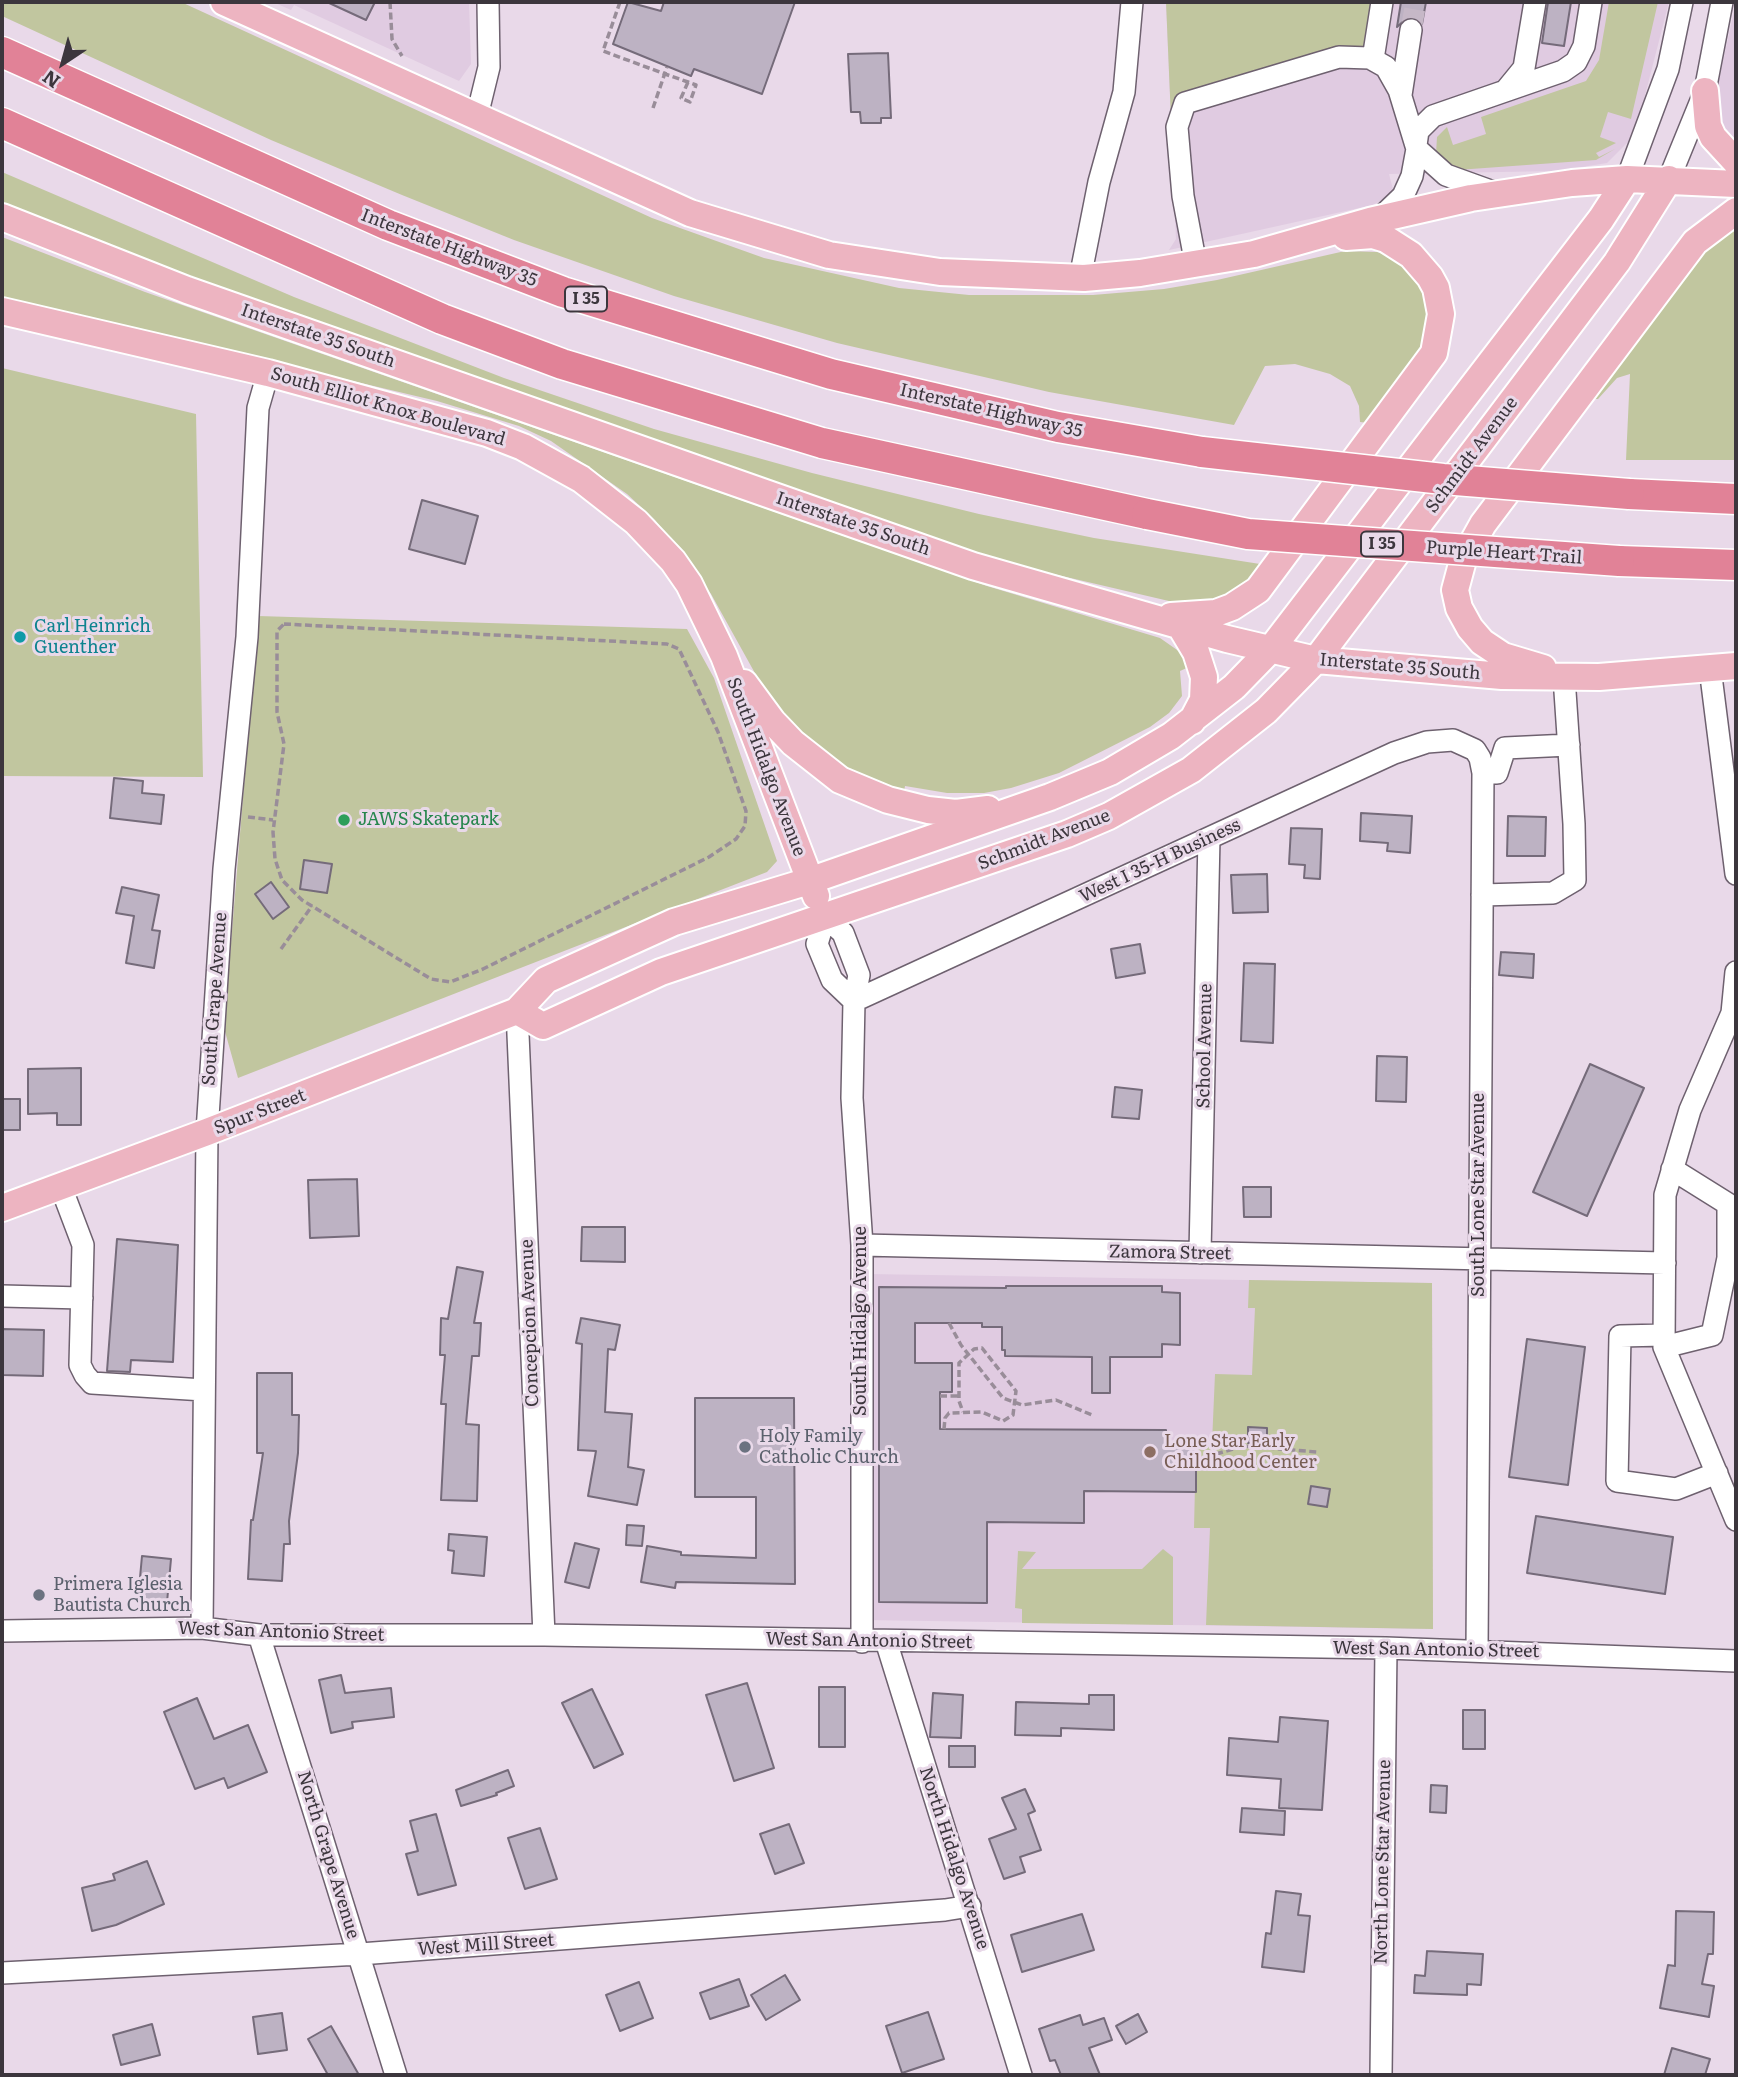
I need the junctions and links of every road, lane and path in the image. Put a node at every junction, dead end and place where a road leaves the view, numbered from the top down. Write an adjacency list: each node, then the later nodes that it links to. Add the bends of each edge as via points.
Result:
1 (224, 2): 22 (main road)
2 (390, 2): 13 (path, via 392,39)
3 (488, 2): 22 (street, via 489,67)
4 (620, 2): 16 (path, via 603,51)
5 (1132, 2): 35 (street, via 1124,92 1099,182)
6 (1382, 2): 14 (street)
7 (1535, 2): 18 (street, via 1524,68)
8 (1591, 2): 18 (street, via 1584,46 1576,62 1563,71)
9 (1682, 2): 26 (street, via 1668,69)
10 (1722, 2): 19 (street, Schmidt Avenue)
11 (1411, 30): 20 (street)
12 (2, 52): 38 (highway, Interstate Highway 35 / I 35, bridge, via 315,194 492,267 831,374 1058,427 1202,452 1443,480)
13 (404, 59)
14 (1373, 59): 20 (street, via 1386,67); 34 (street, via 1339,57 1185,103 1177,127)
15 (667, 67): 16 (path)
16 (665, 74): 17 (path); 21 (path)
17 (688, 82): 17 (path, via 681,98 690,102 696,85)
18 (1506, 90): 24 (street, via 1433,116 1418,131)
19 (1705, 91): 25 (main road, via 1713,137); 27 (street, Schmidt Avenue)
20 (1401, 95): 24 (street)
21 (653, 108)
22 (477, 116): 35 (main road, via 690,213 788,244 868,263 940,272)
23 (2, 123): 39 (highway, Purple Heart Trail / I 35, bridge, via 442,319 562,364 822,443 1248,534)
24 (1417, 147): 29 (street, via 1446,176); 32 (street, via 1404,196)
25 (1736, 162)
26 (1627, 179): 27 (main road); 29 (main road); 42 (main road)
27 (1669, 179): 28 (main road); 44 (main road, Schmidt Avenue, via 1618,262)
28 (1736, 184)
29 (1499, 194): 32 (main road)
30 (1736, 211): 47 (main road, via 1695,242 1483,524 1456,578 1460,608 1482,642 1503,656 1532,666)
31 (2, 218): 40 (main road, Interstate 35 South, via 200,294 947,557)
32 (1378, 219): 33 (main road)
33 (1254, 254): 34 (main road); 40 (main road, via 1359,234 1386,239 1411,255 1436,288 1441,314 1438,341 1425,369 1258,590 1216,613)
34 (1196, 265): 35 (main road)
35 (1080, 278)
36 (2, 311): 37 (main road, South Elliot Knox Boulevard)
37 (268, 373): 43 (main road, South Elliot Knox Boulevard, via 486,433 572,473 636,522 673,561); 63 (street, South Grape Avenue, via 258,408 247,637 224,869)
38 (1736, 499)
39 (1736, 565)
40 (1148, 617): 41 (main road, Interstate 35 South)
41 (1181, 627): 42 (main road, Interstate 35 South); 48 (main road, via 1204,677 1203,700)
42 (1271, 649): 44 (main road, Interstate 35 South); 48 (main road)
43 (724, 656): 52 (main road, via 793,743 840,780 864,791 919,808 956,813); 55 (main road, South Hidalgo Avenue)
44 (1316, 660): 46 (main road, Interstate 35 South, via 1437,672); 58 (main road, Schmidt Avenue, via 1235,738 1152,793 1067,834)
45 (1723, 667): 47 (main road, Interstate 35 South); 54 (street)
46 (1564, 677): 47 (main road, Interstate 35 South); 50 (street)
47 (1599, 677)
48 (1192, 721): 52 (main road, via 1110,772)
49 (1470, 745): 51 (street, South Lone Star Avenue, via 1480,758); 53 (street, West I 35-H Business, via 1453,740 1411,746)
50 (1569, 745): 51 (street, via 1505,748 1497,773); 56 (street, via 1575,880 1553,893)
51 (1483, 773): 56 (street, South Lone Star Avenue)
52 (1050, 797): 55 (main road)
53 (1209, 838): 61 (street, West I 35-H Business); 68 (street, School Avenue)
54 (1736, 874)
55 (809, 881): 58 (main road, South Hidalgo Avenue); 62 (main road, Spur Street, via 674,922 546,979)
56 (1482, 895): 69 (street, South Lone Star Avenue)
57 (312, 906): 57 (path, via 431,979 450,982 709,857 736,839 745,826 746,811 718,732 679,649 667,644 284,624 276,631 277,712 284,744 276,790 275,859 282,880); 59 (path)
58 (825, 917): 61 (street, South Hidalgo Avenue, via 844,933 859,975); 62 (main road, via 661,972 543,1026)
59 (281, 948)
60 (1736, 972): 64 (street, via 1732,1013 1690,1110)
61 (854, 1001): 67 (street, South Hidalgo Avenue, via 852,1098)
62 (517, 1012): 63 (main road, Spur Street); 90 (street, Concepcion Avenue)
63 (207, 1132): 65 (main road, Spur Street); 76 (street, South Grape Avenue)
64 (1672, 1169): 70 (street, via 1665,1195); 74 (street, via 1728,1204 1728,1258 1712,1335)
65 (61, 1187): 66 (main road, Spur Street); 72 (street, via 83,1245)
66 (2, 1208)
67 (862, 1245): 68 (street, Zamora Street); 91 (street, South Hidalgo Avenue)
68 (1200, 1253): 69 (street, Zamora Street)
69 (1478, 1259): 70 (street, Zamora Street); 94 (street, South Lone Star Avenue)
70 (1665, 1263): 74 (street)
71 (2, 1296): 72 (street)
72 (82, 1298): 76 (street, via 80,1365 92,1383)
73 (949, 1323): 75 (path)
74 (1664, 1341): 85 (street); 85 (street, via 1620,1336 1617,1481 1676,1489)
75 (967, 1353): 78 (path, via 959,1363); 79 (path, via 997,1392); 79 (path, via 977,1347 987,1352 1016,1391)
76 (204, 1390): 87 (street, South Grape Avenue)
77 (940, 1396): 78 (path)
78 (959, 1396): 80 (path)
79 (1017, 1404): 80 (path, via 1006,1421 988,1413); 81 (path, via 1056,1400)
80 (963, 1412): 82 (path, via 947,1414)
81 (1092, 1415)
82 (944, 1429)
83 (1317, 1452): 84 (path, via 1243,1446)
84 (1196, 1460)
85 (1717, 1473): 86 (street)
86 (1736, 1520)
87 (202, 1628): 88 (street, West San Antonio Street); 89 (street, West San Antonio Street)
88 (2, 1631)
89 (259, 1634): 90 (street, West San Antonio Street); 97 (street, North Grape Avenue)
90 (544, 1635): 91 (street, West San Antonio Street)
91 (862, 1642): 92 (street, West San Antonio Street)
92 (886, 1642): 93 (street, West San Antonio Street); 96 (street, North Hidalgo Avenue)
93 (1386, 1648): 94 (street, West San Antonio Street); 101 (street, North Lone Star Avenue)
94 (1477, 1650): 95 (street, West San Antonio Street)
95 (1736, 1661)
96 (970, 1906): 97 (street, West Mill Street); 100 (street, North Hidalgo Avenue)
97 (360, 1954): 98 (street, West Mill Street); 99 (street, North Grape Avenue)
98 (2, 1973)
99 (397, 2075)
100 (1021, 2075)
101 (1381, 2075)

